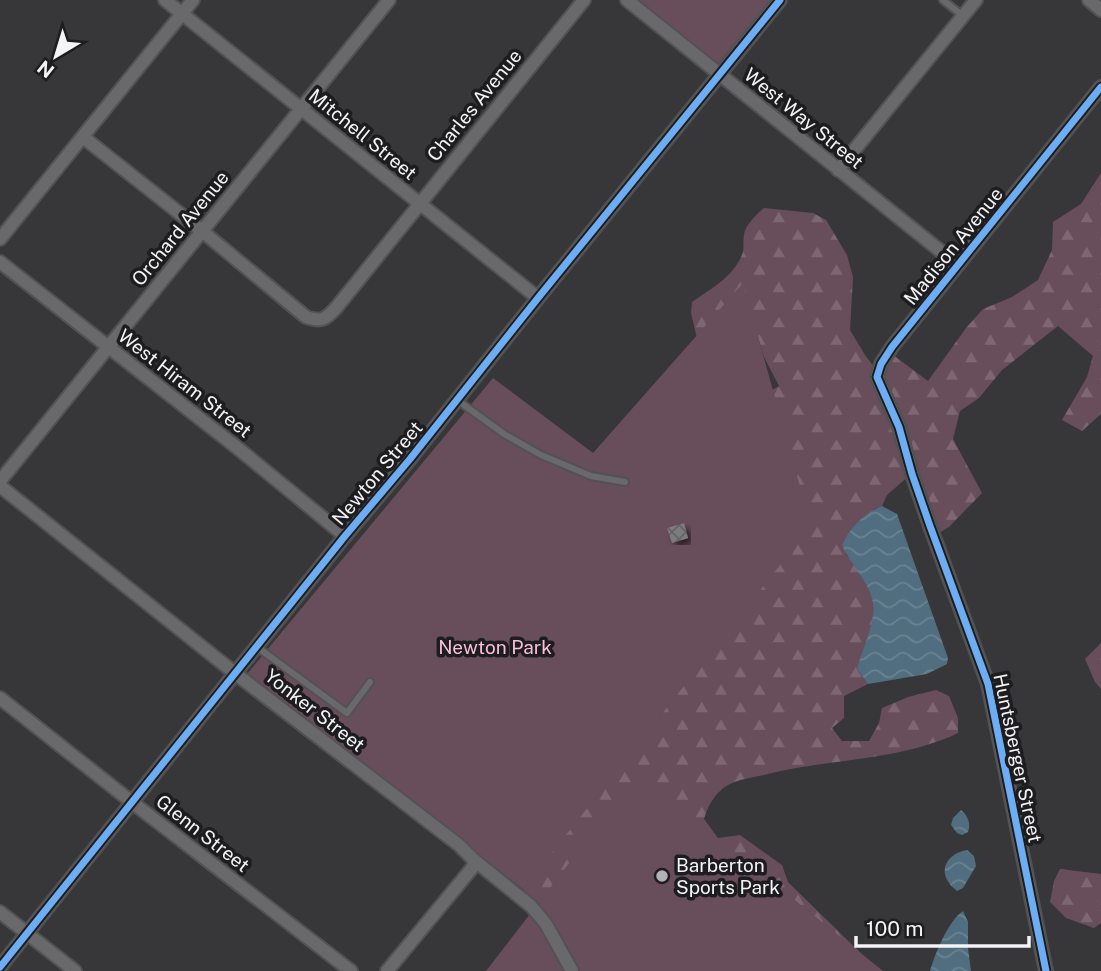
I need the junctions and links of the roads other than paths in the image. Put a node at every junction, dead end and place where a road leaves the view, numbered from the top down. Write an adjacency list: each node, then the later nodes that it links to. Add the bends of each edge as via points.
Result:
1 (164, 0): 11 (street, Mitchell Street)
2 (192, 0): 11 (street)
3 (389, 0): 15 (street, Orchard Avenue)
4 (584, 0): 18 (street, Charles Avenue)
5 (627, 0): 13 (street, West Way Street)
6 (780, 0): 13 (street, Newton Street)
7 (943, 0): 12 (lane)
8 (976, 0): 12 (street)
9 (1089, 0): 10 (street)
10 (1101, 10)
11 (182, 14): 15 (street, Mitchell Street); 16 (street)
12 (963, 16): 17 (street)
13 (719, 75): 17 (street, West Way Street); 23 (street, Newton Street)
14 (1101, 87): 22 (street, Madison Avenue)
15 (301, 109): 18 (street, Mitchell Street); 19 (street, Orchard Avenue)
16 (82, 137): 19 (street); 20 (street)
17 (838, 170): 22 (street, West Way Street)
18 (420, 204): 19 (street, Charles Avenue, via 322,320 306,317); 23 (street, Mitchell Street)
19 (202, 231): 24 (street, Orchard Avenue)
20 (0, 239)
21 (0, 262): 24 (street, West Hiram Street)
22 (958, 265): 26 (street, Madison Avenue, via 878,371)
23 (538, 298): 25 (street, Newton Street)
24 (109, 347): 28 (street, Orchard Avenue); 29 (street, West Hiram Street)
25 (457, 400): 27 (lane, via 541,455 592,476); 29 (street, Newton Street)
26 (902, 438): 43 (street, Huntsberger Street, via 988,684)
27 (625, 482)
28 (0, 483): 31 (street, Yonker Street)
29 (345, 536): 30 (street, Newton Street)
30 (257, 647): 31 (street, Newton Street); 32 (lane, via 347,713)
31 (236, 674): 34 (street, Newton Street); 35 (street, Yonker Street)
32 (370, 682)
33 (0, 698): 34 (street, Glenn Street)
34 (132, 803): 37 (street, Newton Street); 40 (street, Glenn Street)
35 (474, 860): 41 (street, via 473,867); 42 (street, Yonker Street, via 531,906)
36 (0, 912): 37 (street)
37 (27, 934): 38 (street, Newton Street); 39 (street)
38 (0, 967)
39 (75, 971)
40 (351, 971)
41 (387, 971)
42 (572, 971)
43 (1046, 971)

